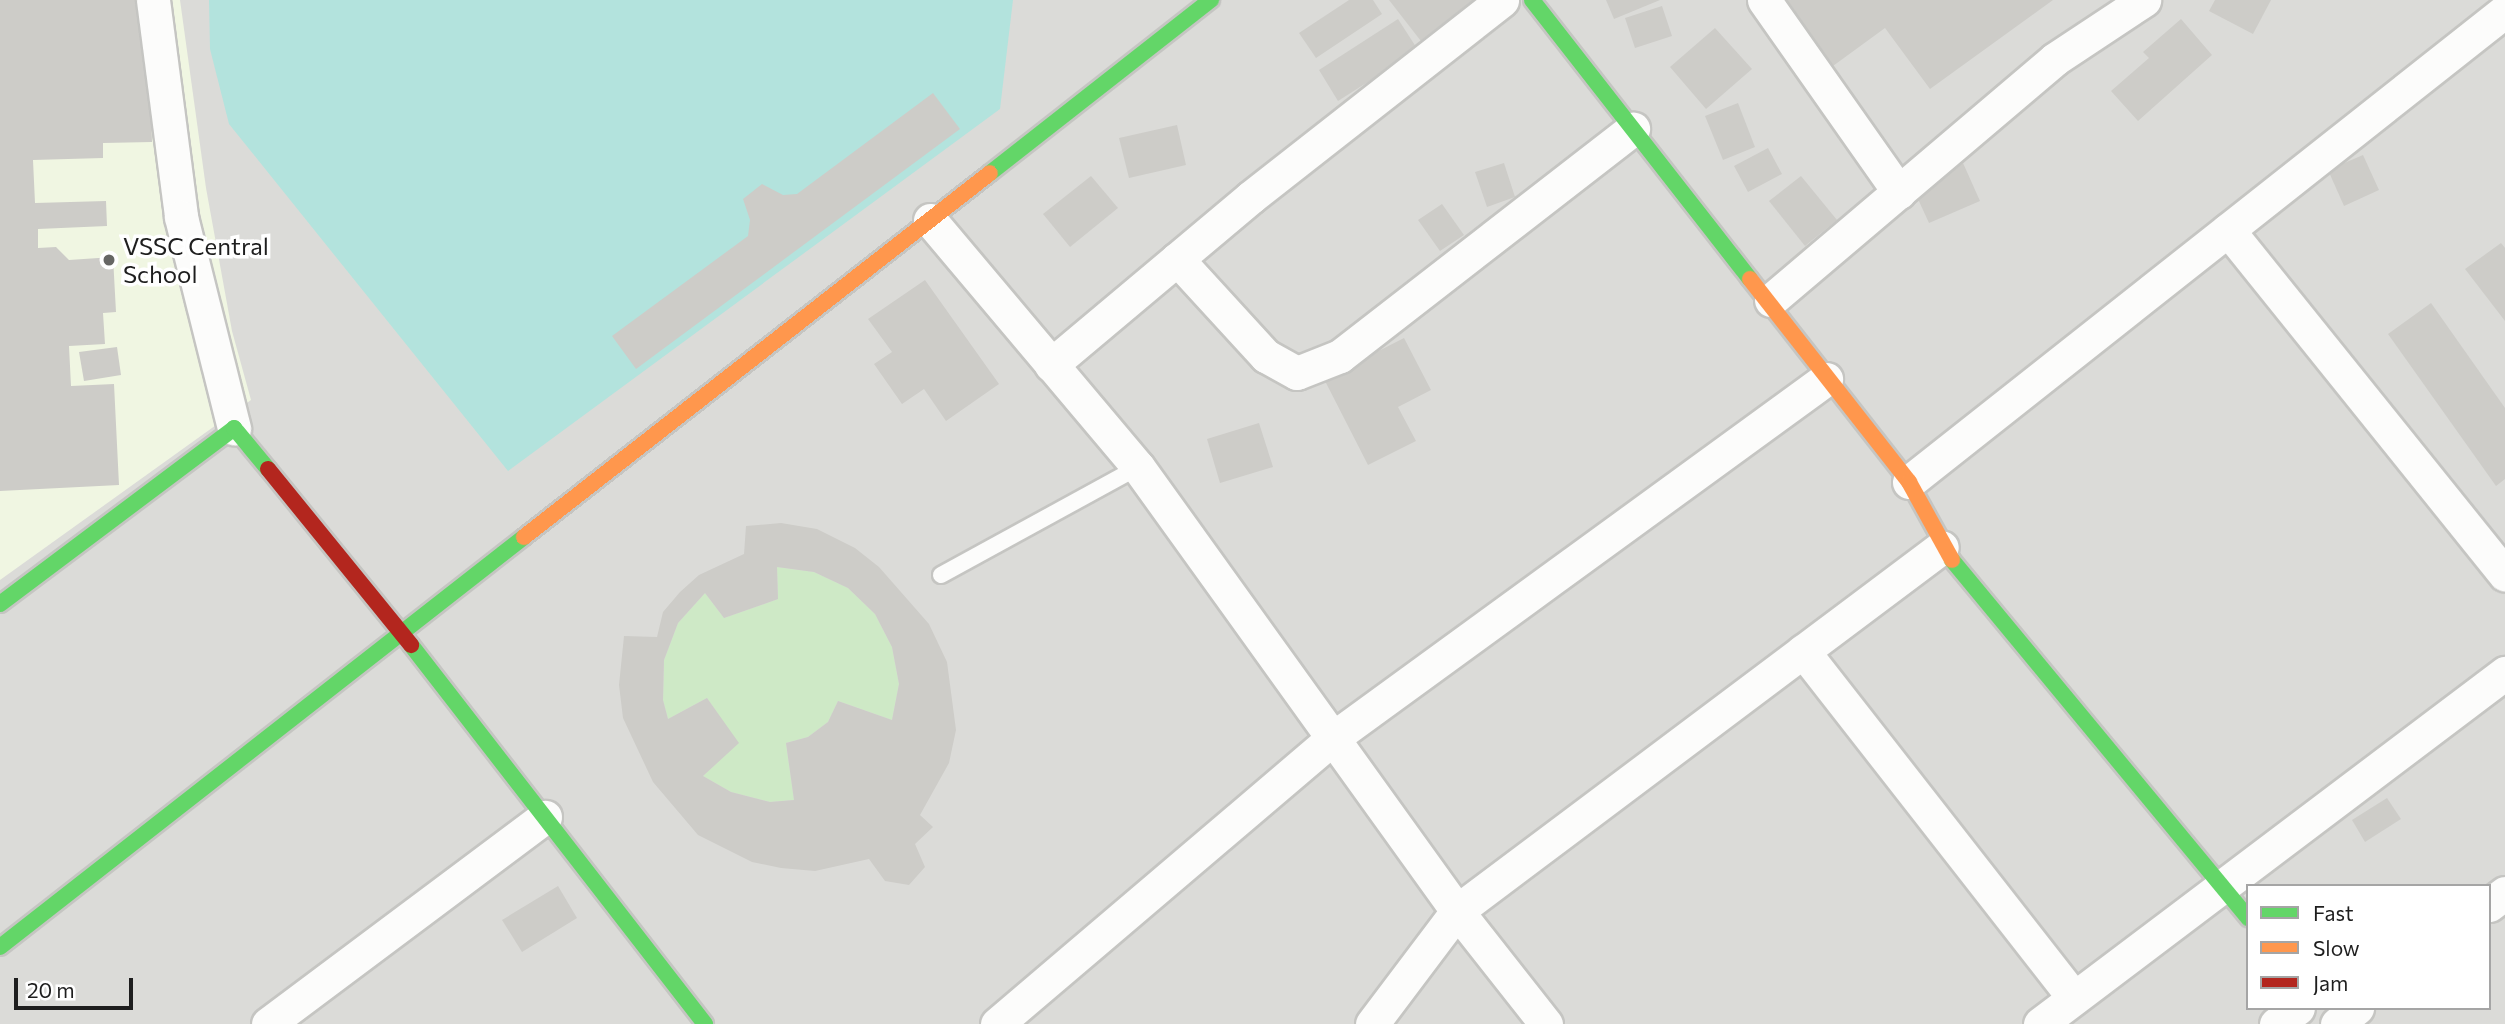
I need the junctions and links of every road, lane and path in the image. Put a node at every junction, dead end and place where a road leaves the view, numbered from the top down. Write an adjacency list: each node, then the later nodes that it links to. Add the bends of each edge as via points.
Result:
1 (153, 0): 16 (street, via 181,217)
2 (1211, 0): 10 (street)
3 (1502, 0): 12 (street)
4 (1532, 0): 8 (street)
5 (1763, 0): 9 (street)
6 (2144, 0): 9 (street, via 2055,59)
7 (2505, 11): 11 (street)
8 (1633, 129): 12 (street, via 1340,355 1297,373 1266,356); 13 (street)
9 (1899, 191): 13 (street)
10 (930, 220): 14 (street); 23 (street)
11 (2228, 230): 18 (street); 20 (street)
12 (1177, 259): 14 (street)
13 (1770, 300): 15 (street)
14 (1051, 365): 17 (street)
15 (1826, 379): 18 (street); 26 (street)
16 (234, 428): 22 (street); 23 (street)
17 (1138, 467): 21 (lane); 26 (street)
18 (1909, 482): 19 (street)
19 (1942, 547): 24 (street); 28 (street)
20 (2505, 574)
21 (940, 575)
22 (0, 604)
23 (402, 633): 27 (street); 31 (street)
24 (1803, 651): 29 (street); 32 (street)
25 (2505, 673): 28 (street)
26 (1333, 737): 29 (street); 37 (street)
27 (545, 817): 35 (street); 36 (street)
28 (2222, 884): 30 (street); 32 (street)
29 (1457, 911): 38 (street); 39 (street)
30 (2246, 915)
31 (0, 947)
32 (2074, 998): 40 (street)
33 (2295, 1010): 41 (street)
34 (2354, 1010): 42 (street)
35 (268, 1024)
36 (705, 1024)
37 (997, 1024)
38 (1371, 1024)
39 (1546, 1024)
40 (2040, 1024)
41 (2276, 1024)
42 (2337, 1024)

